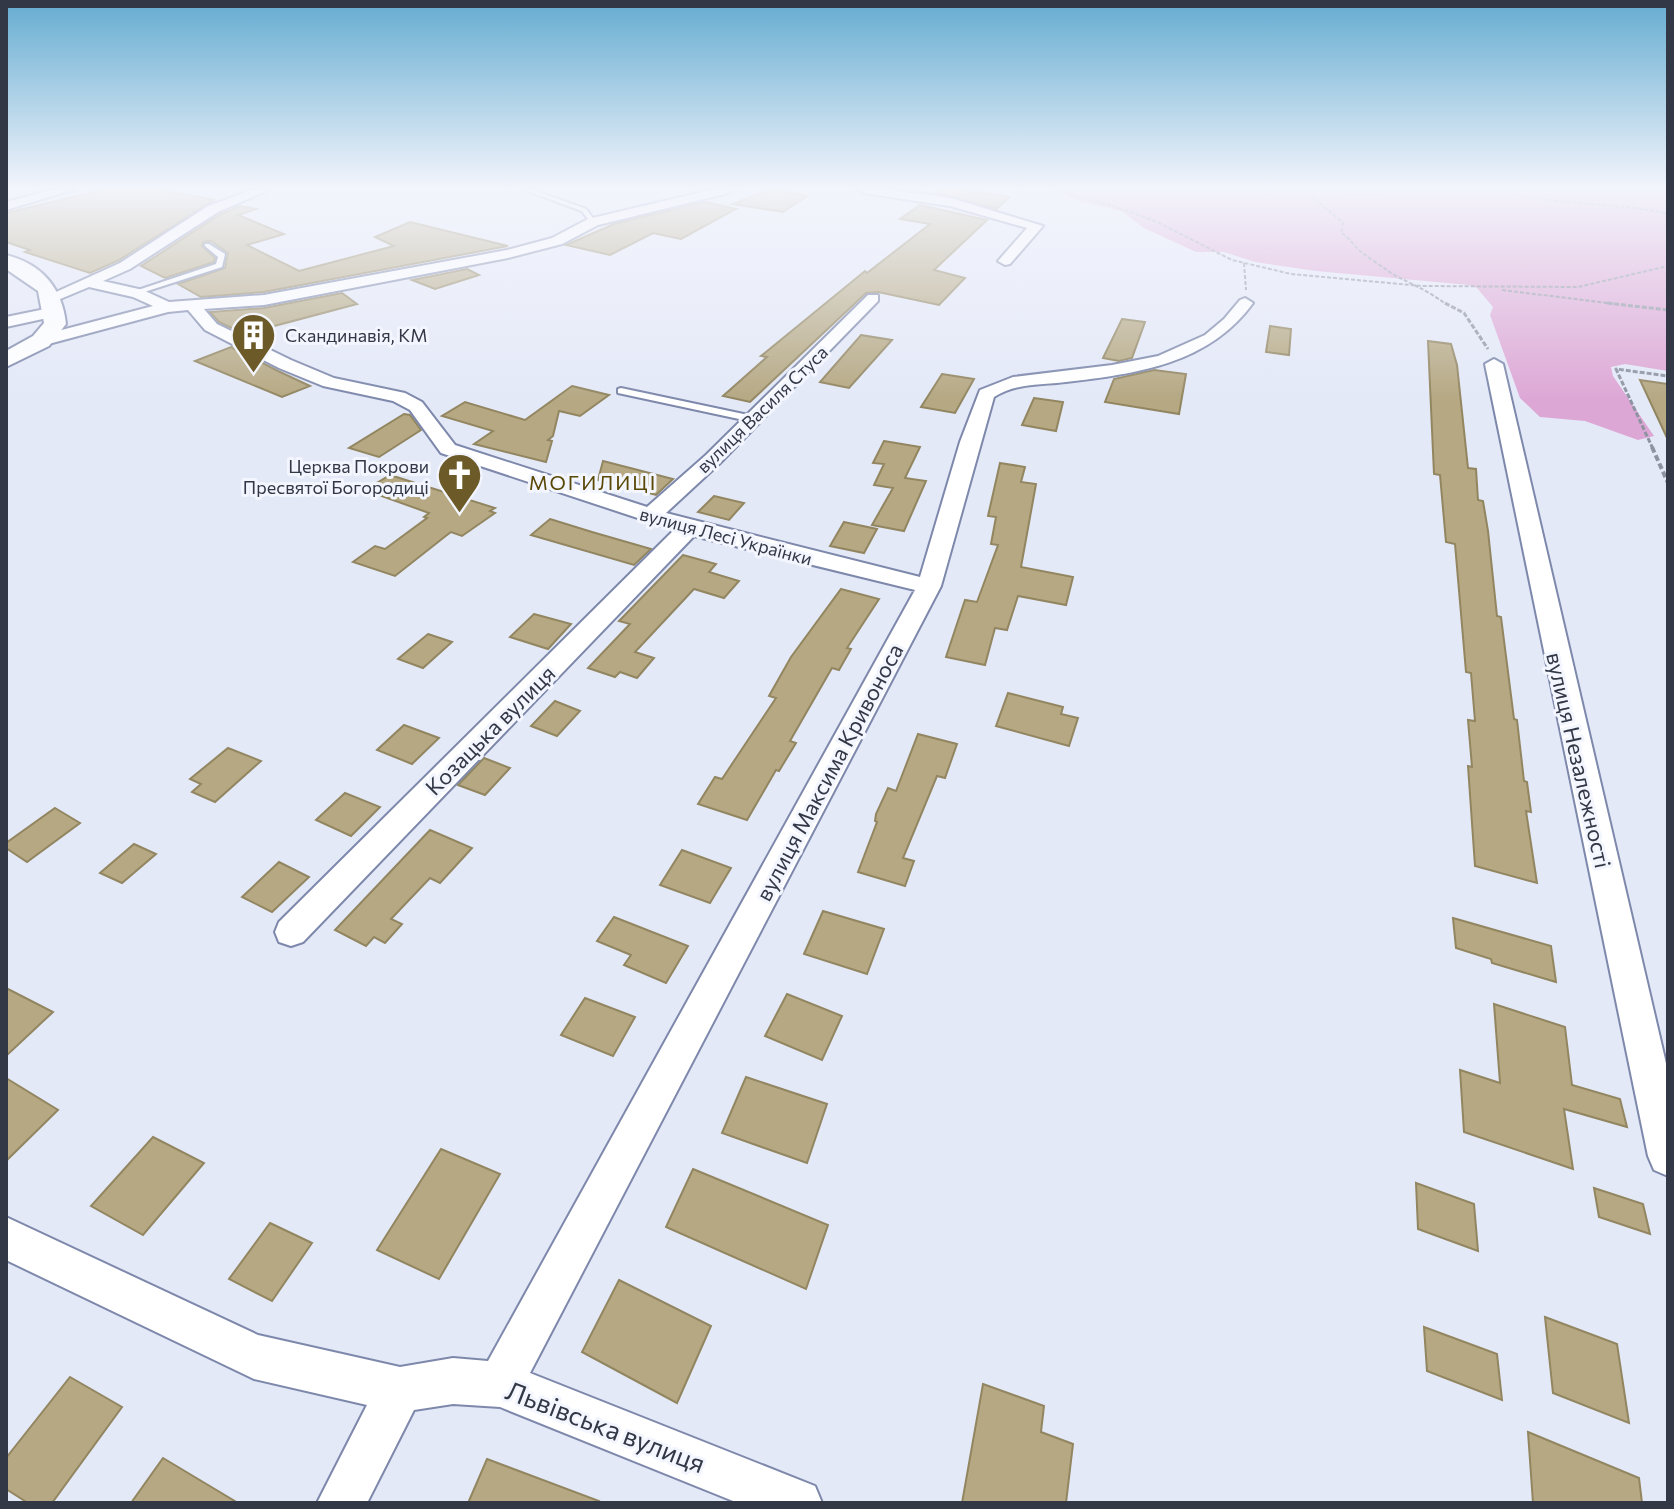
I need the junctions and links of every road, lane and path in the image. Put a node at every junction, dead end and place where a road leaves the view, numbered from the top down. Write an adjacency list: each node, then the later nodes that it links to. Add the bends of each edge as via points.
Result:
1 (135, 259): 9 (street)
2 (221, 259): 12 (lane, via 219,265)
3 (480, 259): 17 (street, via 279,298)
4 (1236, 259): 7 (path)
5 (1374, 259): 10 (path)
6 (6, 261): 15 (main road, via 42,281)
7 (1244, 263): 10 (path, via 1291,274); 14 (path)
8 (1668, 266): 11 (path, via 1578,287)
9 (92, 283): 12 (street); 15 (street)
10 (1422, 286): 11 (path); 22 (path, via 1464,313)
11 (1490, 288): 18 (path)
12 (138, 293): 16 (street)
13 (873, 298): 25 (street, вулиця Василя Стуса)
14 (1245, 303): 29 (street, вулиця Максима Кривоноса, via 1211,338 1169,356 1126,368 1005,384 986,394 966,447)
15 (54, 305): 19 (street); 20 (main road, via 55,324)
16 (167, 307): 17 (street); 20 (street)
17 (194, 307): 27 (street, вулиця Лесі Українки, via 211,327 285,364 416,406 448,449)
18 (1668, 310)
19 (6, 322)
20 (41, 341): 21 (main road)
21 (6, 360)
22 (1494, 364): 31 (street, вулиця Незалежності)
23 (1668, 376): 26 (path, via 1616,369)
24 (621, 391): 25 (lane)
25 (753, 419): 27 (street, вулиця Василя Стуса)
26 (1668, 483)
27 (649, 517): 28 (street, вулиця Лесі Українки)
28 (689, 528): 29 (street, вулиця Лесі Українки); 30 (street, Козацька вулиця)
29 (929, 586): 33 (street, вулиця Максима Кривоноса)
30 (291, 932)
31 (1668, 1156)
32 (6, 1238): 34 (street, Львівська вулиця, via 254,1357)
33 (500, 1384): 34 (street, Львівська вулиця, via 453,1381); 36 (street, Львівська вулиця)
34 (400, 1390): 35 (street)
35 (341, 1503)
36 (798, 1503)

